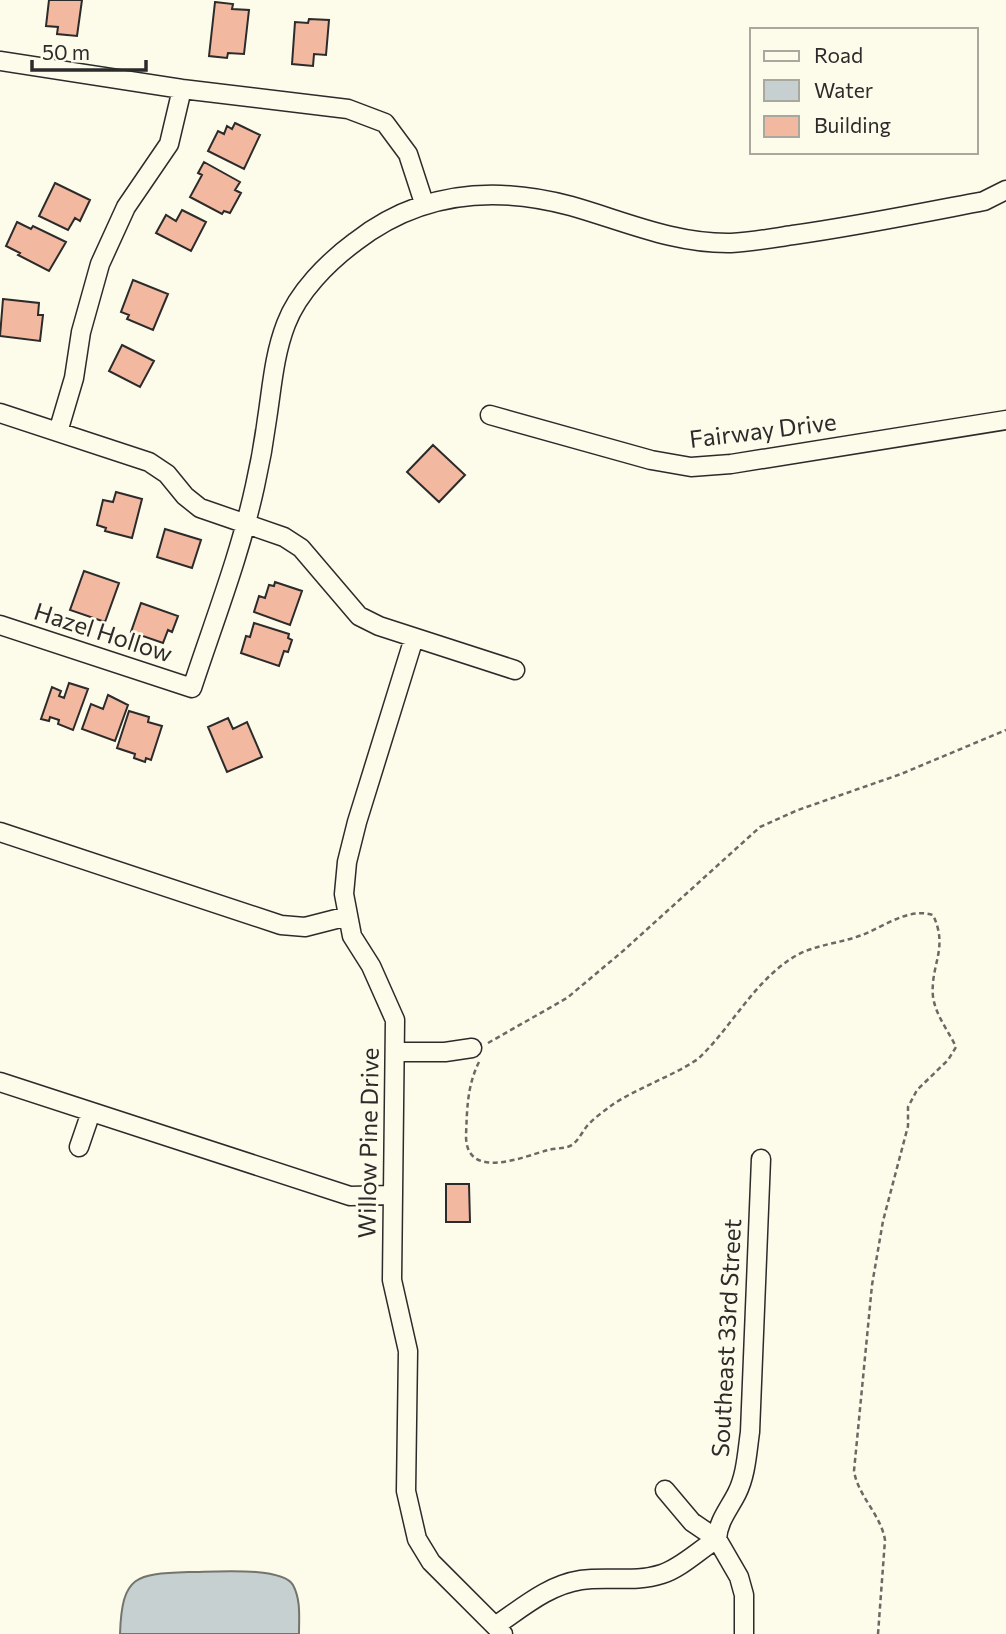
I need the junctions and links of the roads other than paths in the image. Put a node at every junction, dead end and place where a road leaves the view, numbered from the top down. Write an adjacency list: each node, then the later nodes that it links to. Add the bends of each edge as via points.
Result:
1 (0, 61): 2 (street)
2 (182, 89): 4 (street, via 348,109 385,123 408,154); 8 (street, via 169,144 126,207 100,264)
3 (1006, 190): 4 (street, via 984,201 733,243 664,235 525,196 488,194)
4 (424, 203): 9 (street, via 375,226 335,257 287,322 275,362)
5 (0, 413): 8 (street)
6 (490, 415): 7 (street, Fairway Drive, via 691,467)
7 (1006, 420)
8 (58, 432): 9 (street, via 149,462 200,508)
9 (246, 524): 10 (street, Hazel Hollow, via 192,688); 11 (street, via 301,548 359,616)
10 (0, 625)
11 (414, 638): 12 (street); 14 (street, Willow Pine Drive, via 347,862 344,894)
12 (515, 670)
13 (0, 832): 14 (street, via 281,925 305,927)
14 (348, 916): 16 (street, Willow Pine Drive, via 352,936 395,1020)
15 (480, 1045): 16 (street, via 445,1052)
16 (395, 1052): 21 (street, Willow Pine Drive)
17 (0, 1082): 18 (street)
18 (91, 1112): 19 (street); 21 (street, via 350,1196)
19 (79, 1147)
20 (761, 1158): 23 (street, Southeast 33rd Street, via 750,1433 743,1474 720,1520)
21 (393, 1195): 24 (street, Willow Pine Drive, via 392,1280 408,1351 406,1491 417,1539 431,1562)
22 (665, 1490): 23 (street, via 692,1522)
23 (717, 1539): 24 (street, via 666,1573 650,1578 562,1585 543,1593); 25 (street, via 739,1577)
24 (499, 1630)
25 (744, 1634)

